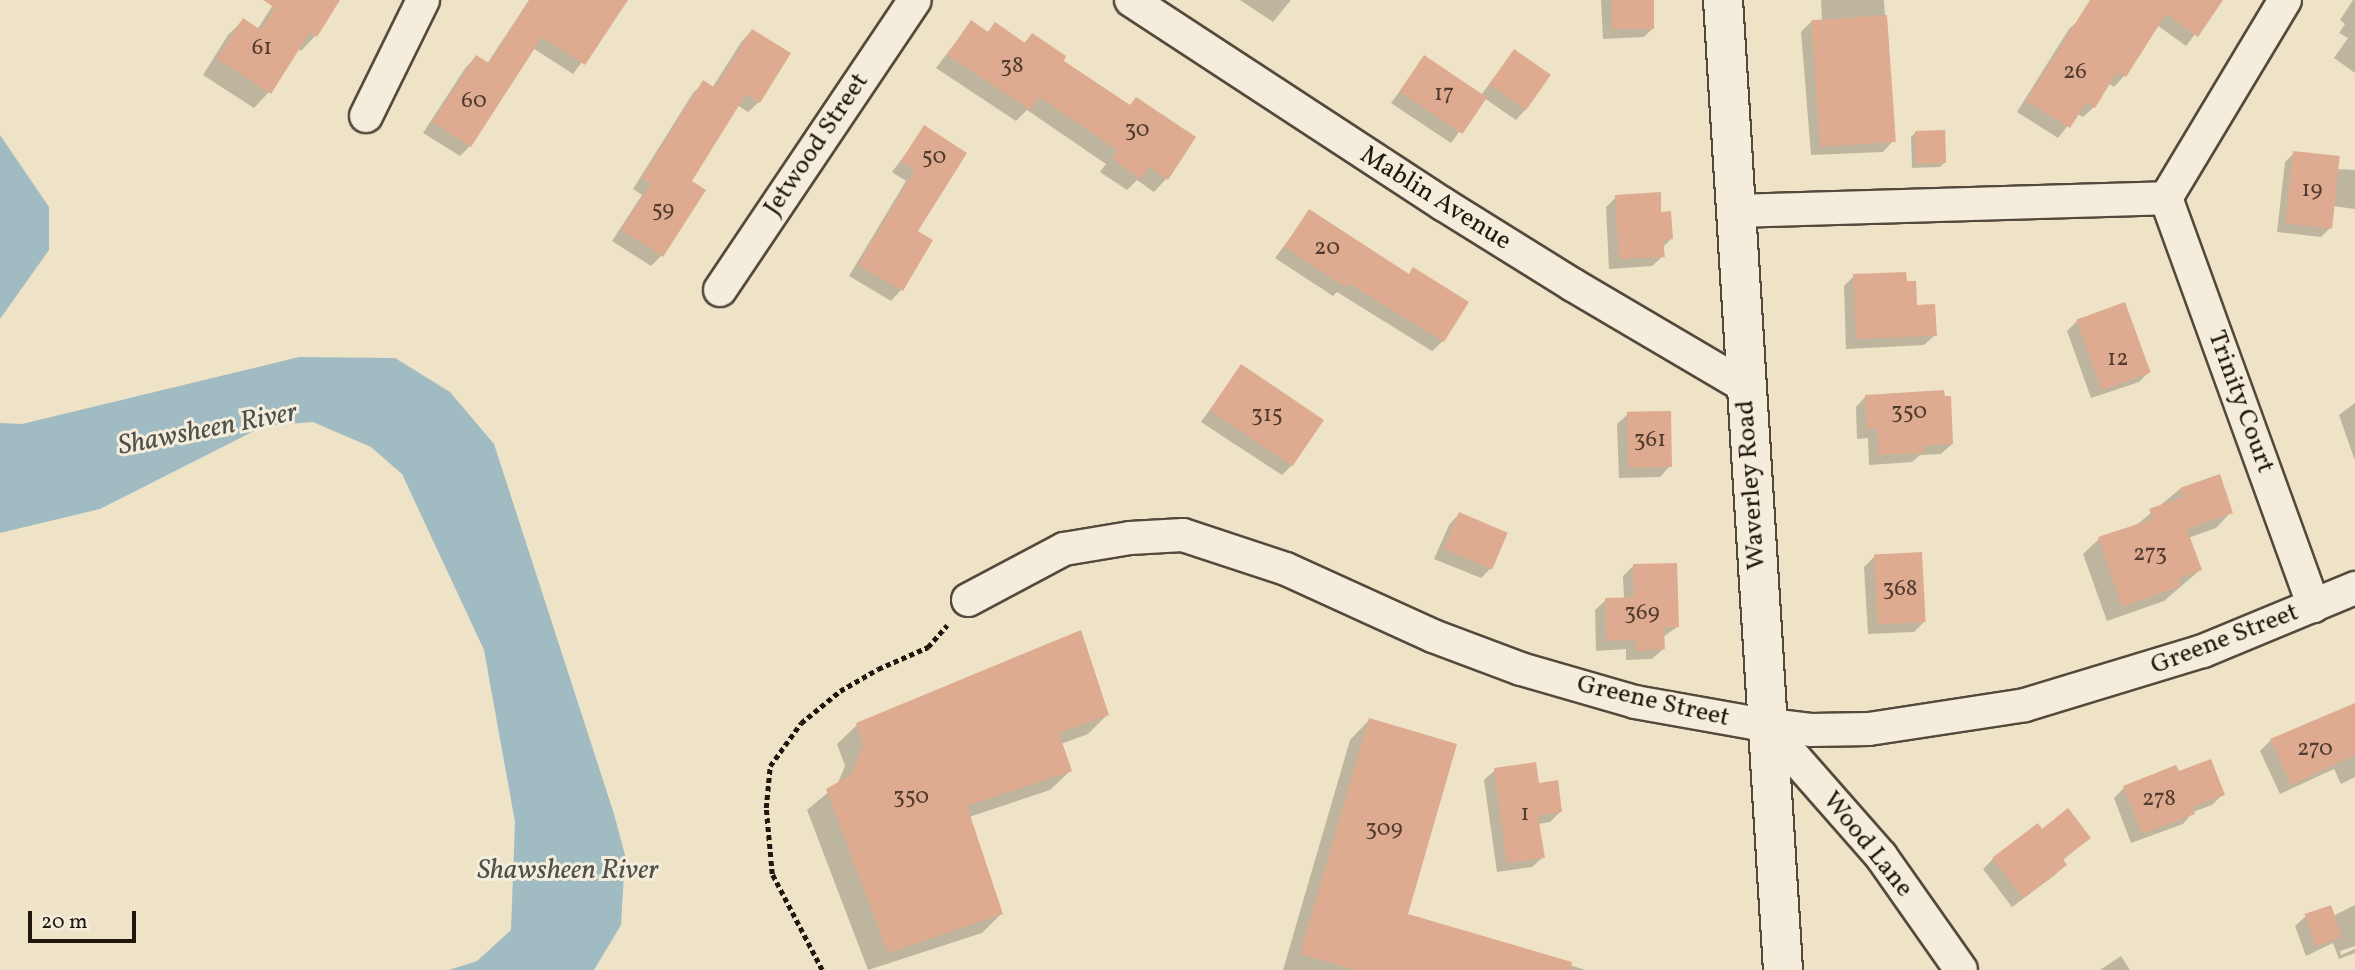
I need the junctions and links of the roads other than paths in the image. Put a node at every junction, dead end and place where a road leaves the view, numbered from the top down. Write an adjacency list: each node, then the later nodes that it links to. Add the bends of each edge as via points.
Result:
1 (423, 0): 6 (street)
2 (915, 0): 9 (street, Jetwood Street)
3 (1131, 0): 10 (street, Mablin Avenue, via 1432,197)
4 (1723, 0): 8 (main road, Waverley Road)
5 (2286, 0): 7 (street)
6 (366, 116)
7 (2166, 198): 8 (street); 13 (street, Trinity Court)
8 (1734, 211): 10 (main road, Waverley Road)
9 (720, 290)
10 (1746, 387): 14 (main road, Waverley Road)
11 (2355, 588): 13 (street, Greene Street)
12 (968, 600): 14 (street, Greene Street, via 1064,549 1130,538 1183,536 1286,569 1433,636 1521,669 1635,702)
13 (2314, 606): 14 (street, Greene Street, via 2165,664 2025,705 1868,729)
14 (1766, 725): 15 (main road, Waverley Road); 16 (street, Wood Lane, via 1881,856)
15 (1783, 970)
16 (1961, 970)

